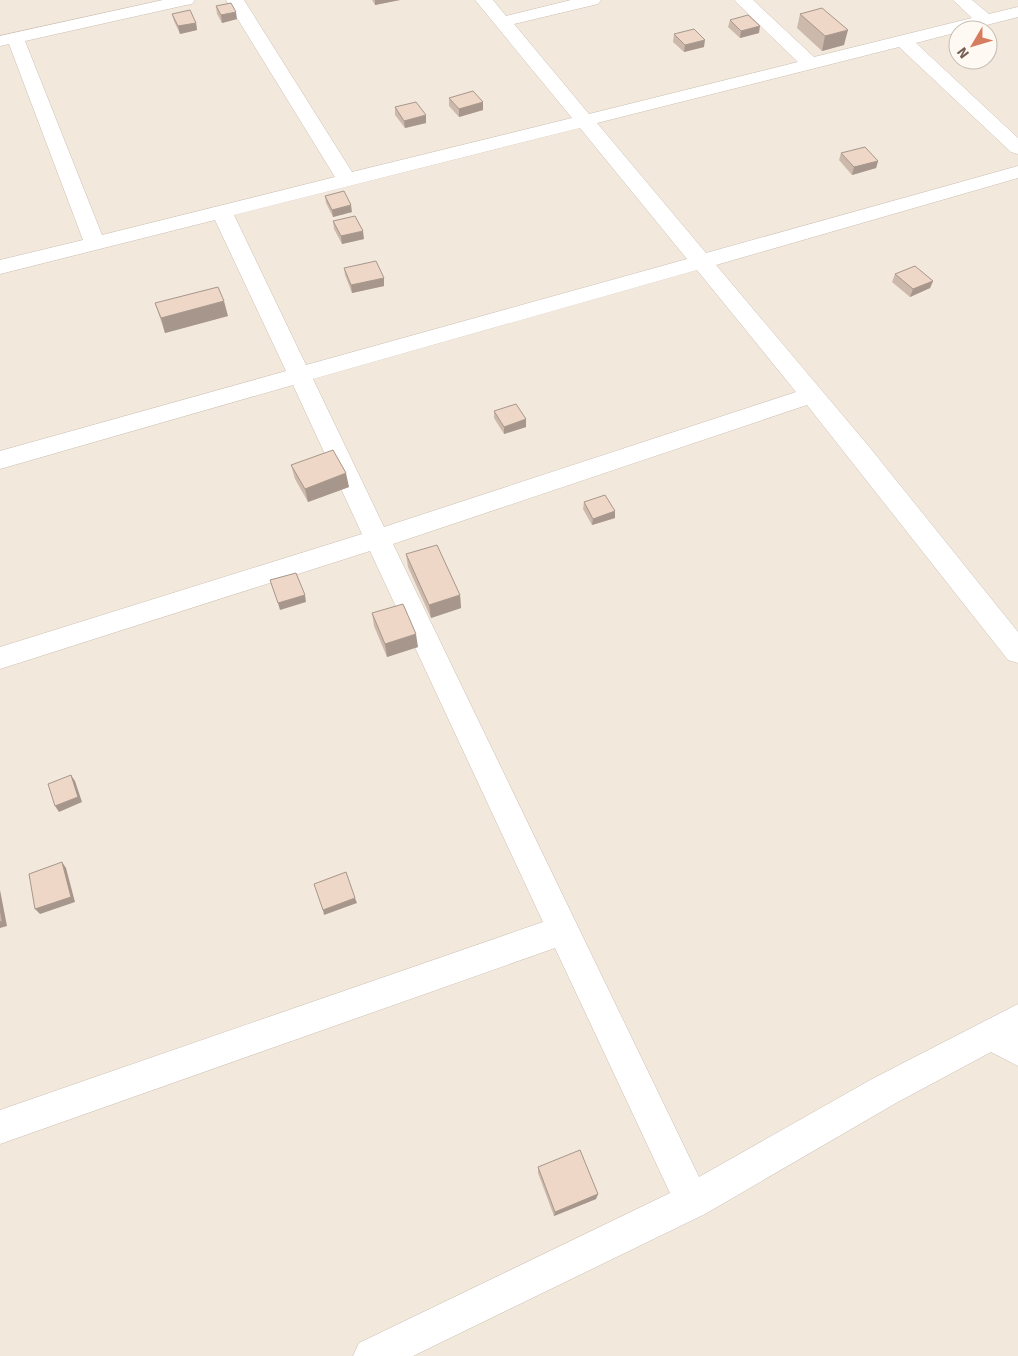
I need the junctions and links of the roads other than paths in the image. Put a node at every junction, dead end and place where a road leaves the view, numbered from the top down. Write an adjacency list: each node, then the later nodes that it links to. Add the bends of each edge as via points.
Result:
1 (186, 0): 11 (street)
2 (235, 0): 17 (street)
3 (484, 0): 9 (street)
4 (592, 0): 9 (street)
5 (743, 0): 13 (street)
6 (962, 0): 8 (street)
7 (1018, 12): 8 (street)
8 (985, 20)
9 (502, 22): 14 (street)
10 (948, 29): 12 (street)
11 (8, 39): 19 (street)
12 (903, 41): 13 (street); 15 (street)
13 (811, 64): 14 (street)
14 (585, 121): 17 (street); 20 (street)
15 (1018, 148)
16 (1018, 172): 20 (street)
17 (347, 180): 18 (street)
18 (222, 212): 19 (street); 22 (street)
19 (95, 244): 21 (street)
20 (702, 262): 22 (street); 23 (street)
21 (0, 268)
22 (300, 375): 24 (street); 25 (street)
23 (812, 395): 25 (street); 26 (street)
24 (0, 460)
25 (377, 539): 27 (street); 28 (street)
26 (1018, 652)
27 (0, 658)
28 (563, 930): 30 (street); 31 (street)
29 (1009, 1034): 31 (street, via 884,1090)
30 (0, 1127)
31 (692, 1201): 32 (street)
32 (372, 1356)

